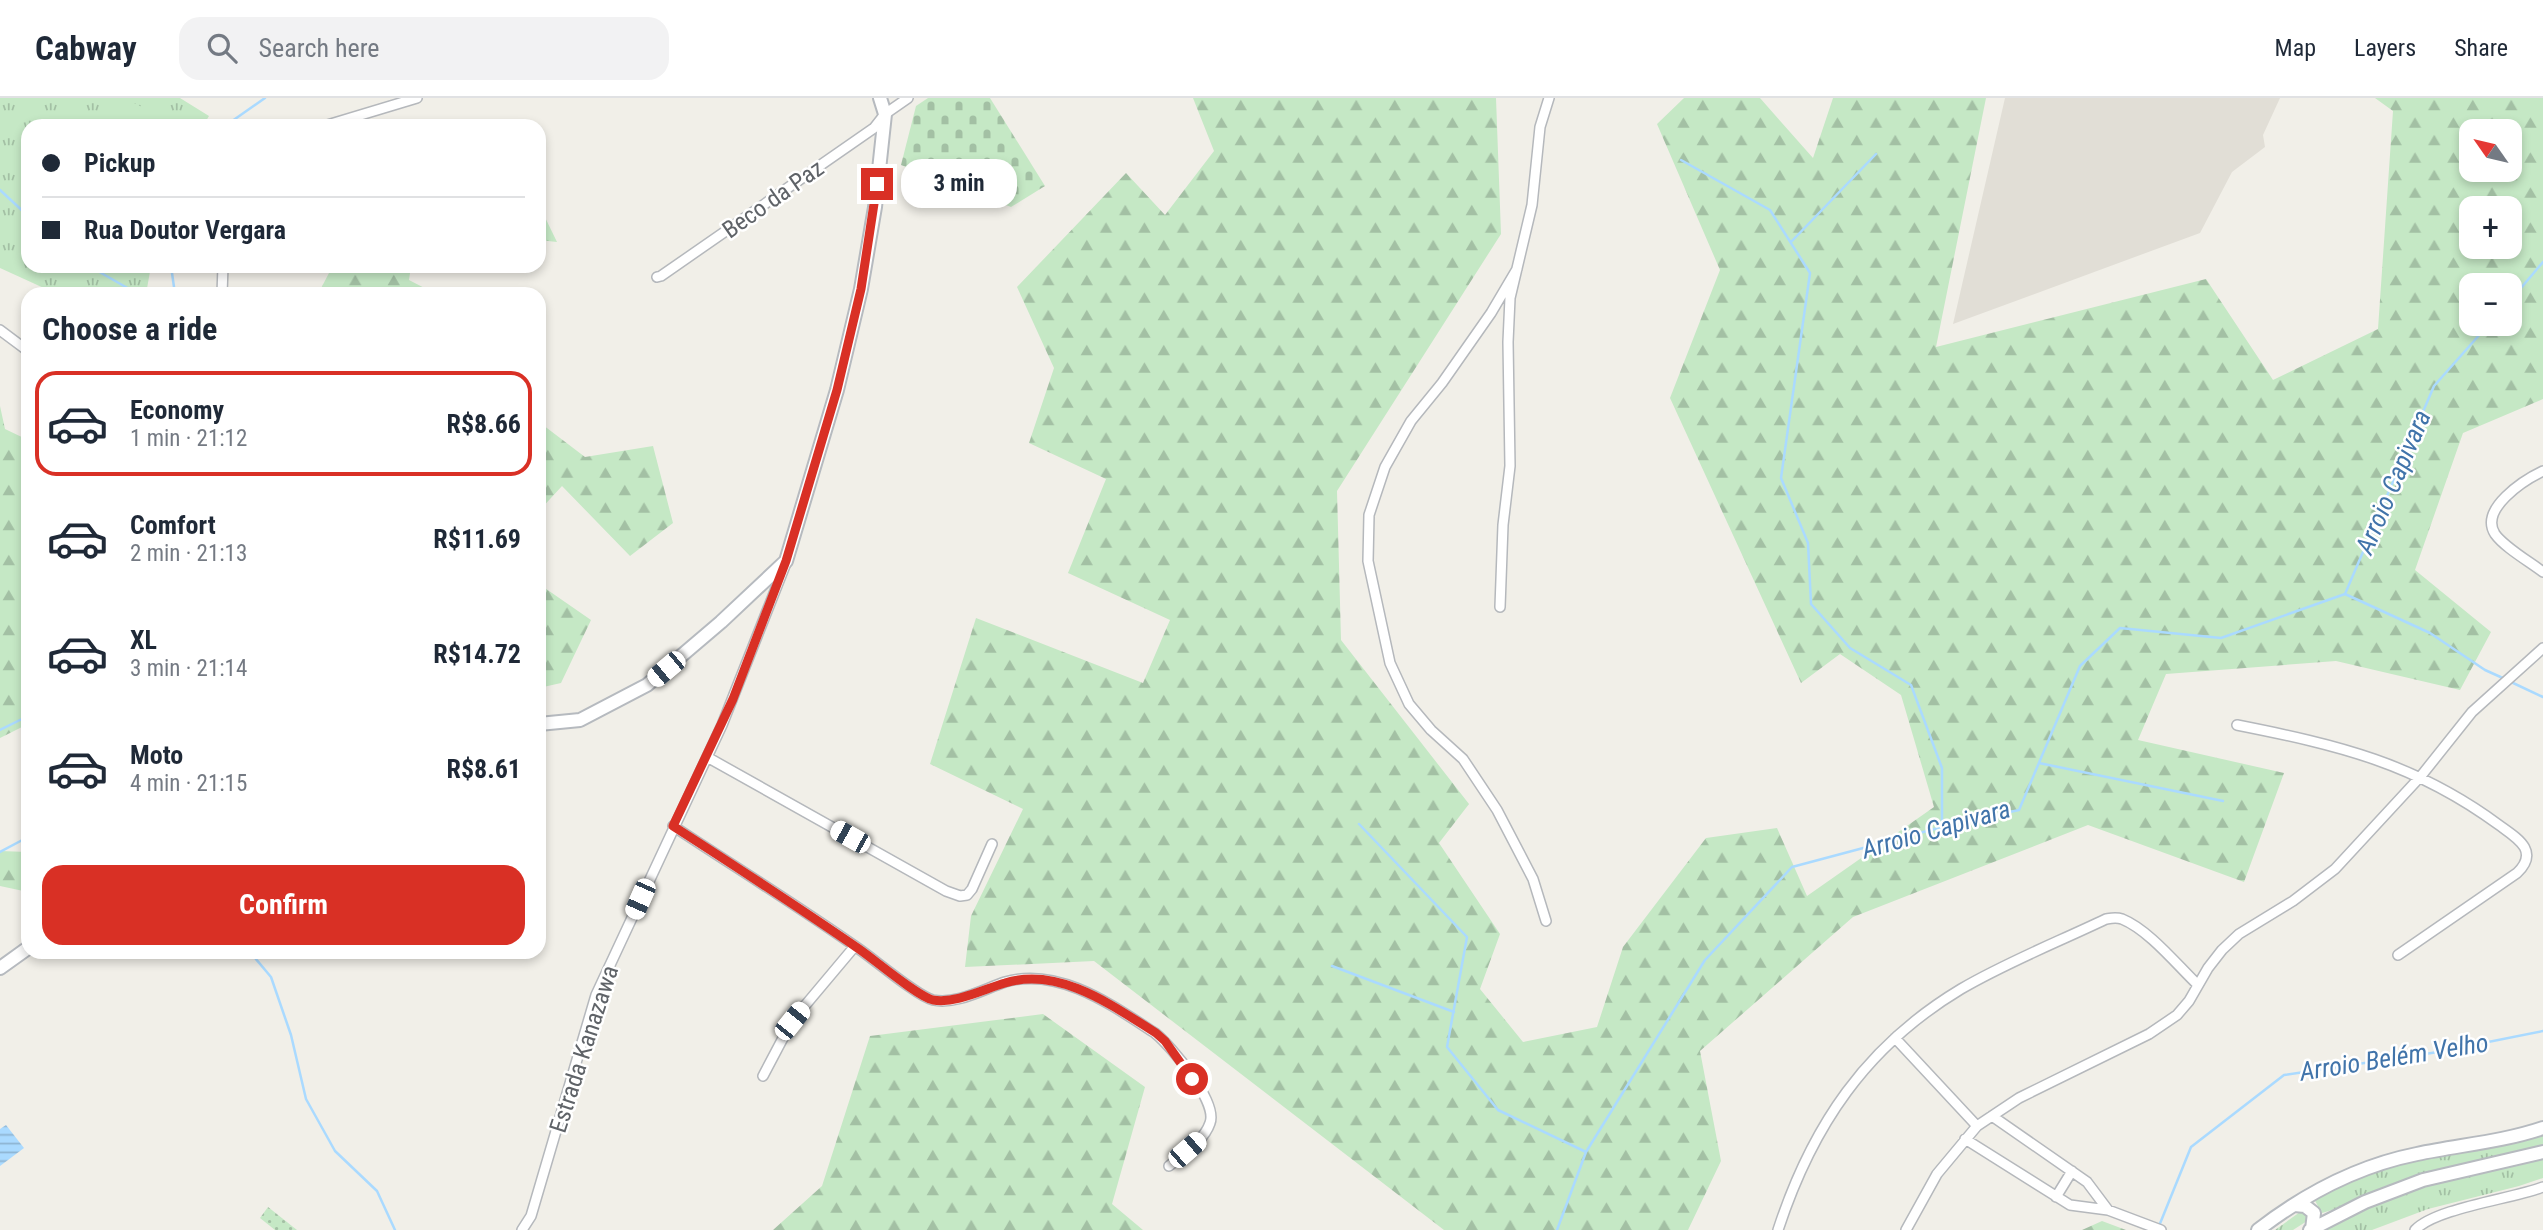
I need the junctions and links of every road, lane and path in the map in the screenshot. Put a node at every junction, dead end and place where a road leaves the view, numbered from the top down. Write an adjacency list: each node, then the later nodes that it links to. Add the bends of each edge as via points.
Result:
1 (418, 98): 6 (street)
2 (880, 98): 5 (main road)
3 (908, 98): 5 (street, Beco da Paz)
4 (1549, 98): 7 (street, via 1540,127 1532,205)
5 (885, 114): 8 (street, Beco da Paz, via 874,128); 12 (main road, via 861,289 837,390)
6 (348, 119)
7 (1517, 270): 14 (street, via 1510,298 1511,454); 22 (street, via 1442,383 1411,421 1385,467 1369,515 1368,561 1390,663 1409,704 1463,759 1497,810 1533,879)
8 (657, 277)
9 (0, 330): 10 (street)
10 (21, 346)
11 (2543, 471): 13 (street, via 2513,490 2494,511 2491,524 2497,537)
12 (786, 561): 16 (main road, via 647,685 580,720); 18 (street, Estrada Kanazawa)
13 (2543, 572)
14 (1500, 607)
15 (2543, 648): 19 (street, via 2472,712)
16 (546, 723)
17 (2237, 725): 19 (street, via 2329,744)
18 (707, 757): 20 (street, Estrada Kanazawa); 21 (street, via 960,896 972,889)
19 (2421, 776): 25 (street, via 2521,841 2525,861 2516,873); 27 (street, via 2335,869 2239,934)
20 (673, 826): 23 (street); 42 (street, Estrada Kanazawa, via 596,995 531,1216)
21 (992, 844)
22 (1546, 921)
23 (855, 946): 29 (street, via 792,1021); 35 (street, via 934,1000 954,999 1009,981 1055,982 1090,992 1156,1033 1212,1109 1204,1135)
24 (21, 953): 26 (main road)
25 (2398, 955)
26 (0, 968)
27 (2198, 985): 28 (street, via 2143,933 2124,920 2106,919 1944,999); 30 (street, via 2189,1001 2164,1025)
28 (1895, 1038): 31 (street); 43 (street, via 1821,1128 1798,1173)
29 (763, 1076)
30 (1992, 1116): 31 (street); 36 (street)
31 (1977, 1126): 33 (street)
32 (2543, 1128): 39 (main road, via 2385,1161 2336,1180)
33 (1965, 1139): 38 (street); 44 (street, via 1937,1174)
34 (2543, 1152): 41 (main road, via 2423,1180)
35 (1169, 1166)
36 (2072, 1171): 38 (street); 40 (street, via 2087,1182)
37 (2543, 1187): 47 (street, via 2433,1216)
38 (2056, 1197): 40 (street, via 2070,1205)
39 (2294, 1205): 41 (main road, via 2314,1213); 46 (main road)
40 (2108, 1210): 45 (street)
41 (2311, 1229)
42 (522, 1230)
43 (1778, 1230)
44 (1906, 1230)
45 (2161, 1230)
46 (2258, 1230)
47 (2415, 1230)

